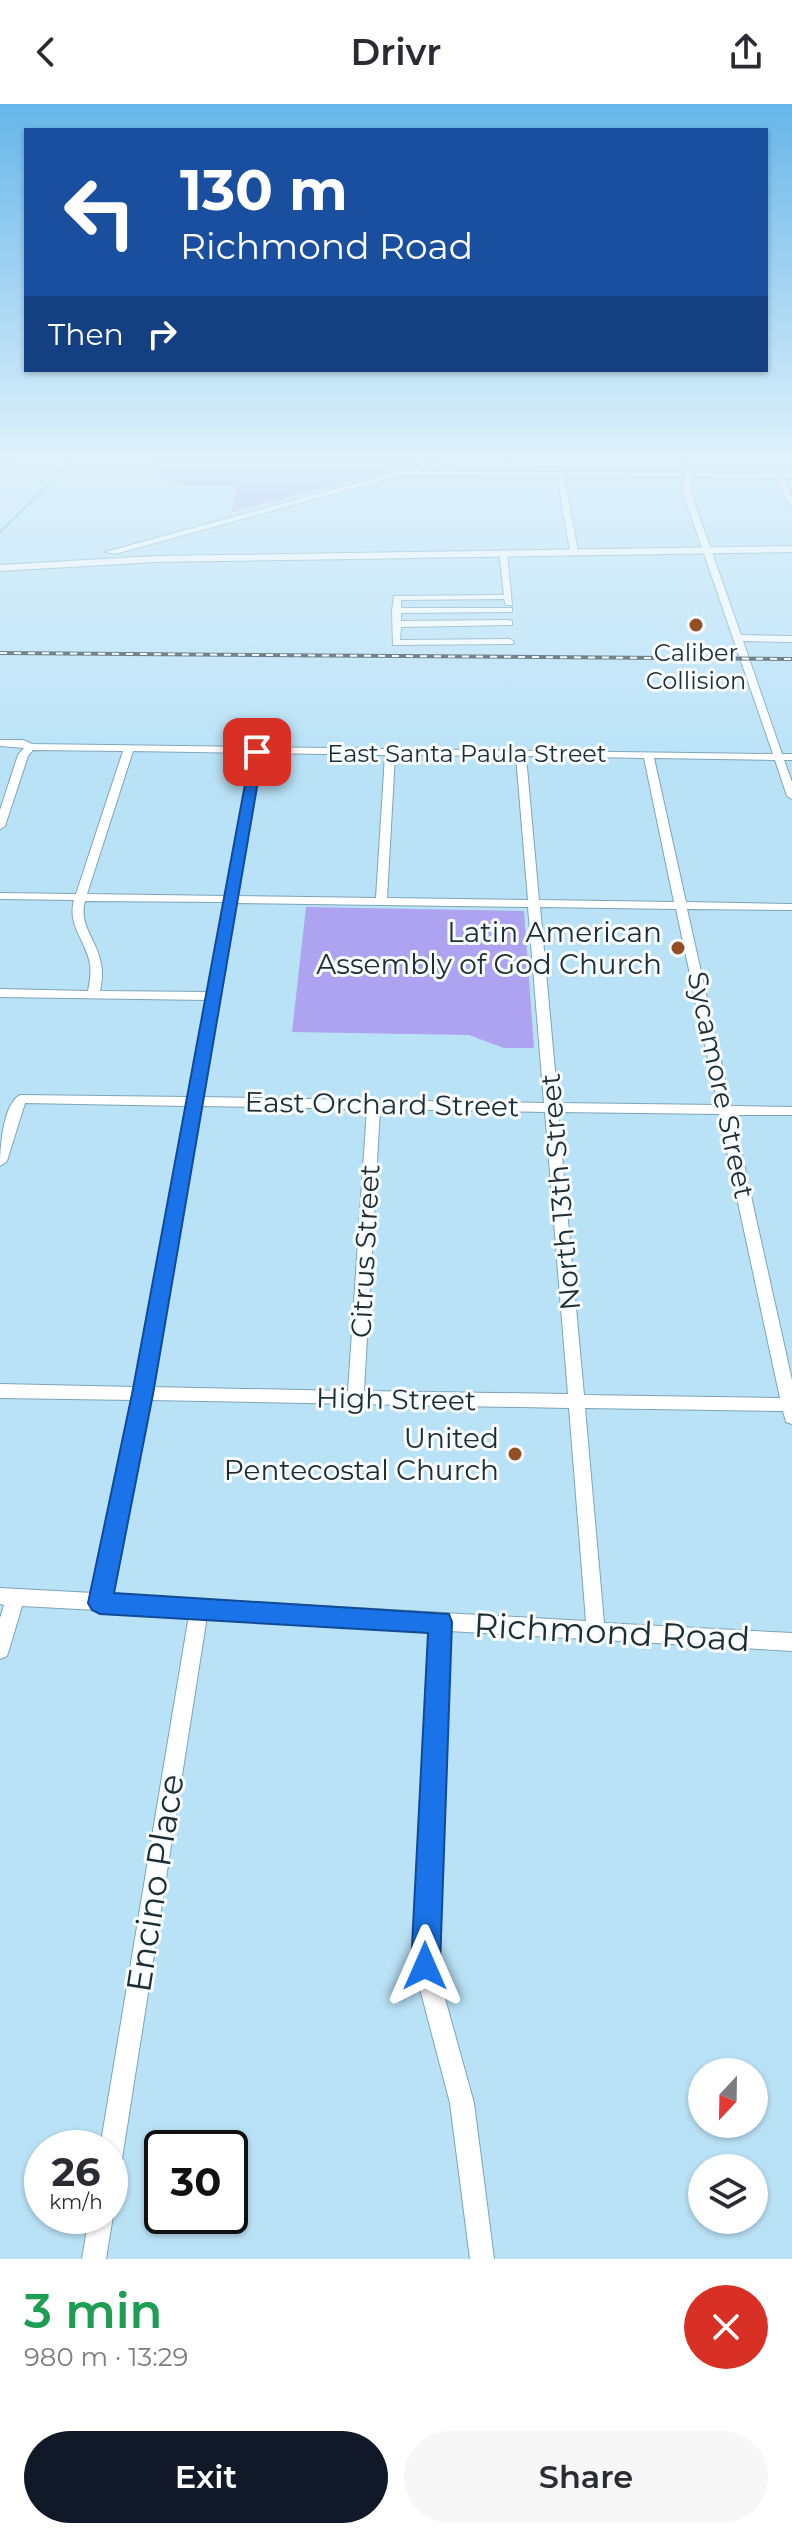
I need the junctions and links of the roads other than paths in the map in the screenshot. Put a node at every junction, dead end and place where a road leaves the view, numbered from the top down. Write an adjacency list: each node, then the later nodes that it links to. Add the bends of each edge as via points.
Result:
1 (58, 563): 5 (street)
2 (76, 563): 5 (street)
3 (504, 563): 6 (street)
4 (711, 563): 11 (street)
5 (0, 566)
6 (508, 597): 7 (street); 8 (street, via 397,598)
7 (509, 610): 8 (street); 9 (street)
8 (396, 611): 10 (street)
9 (509, 623): 10 (street); 10 (street, via 510,644 396,643)
10 (396, 624)
11 (737, 638): 12 (street); 20 (street)
12 (792, 639)
13 (0, 743): 14 (street, East Santa Paula Street)
14 (30, 747): 15 (street, East Santa Paula Street); 23 (street)
15 (129, 748): 16 (street, East Santa Paula Street); 25 (street)
16 (257, 752): 17 (street, East Santa Paula Street); 26 (street)
17 (390, 752): 18 (street, East Santa Paula Street); 27 (street)
18 (521, 753): 19 (street, East Santa Paula Street); 28 (street, North 13th Street)
19 (648, 755): 20 (street, East Santa Paula Street); 29 (street, Sycamore Street)
20 (778, 756): 21 (street, East Santa Paula Street); 22 (street)
21 (792, 757)
22 (792, 796)
23 (0, 826)
24 (0, 896): 25 (street)
25 (81, 897): 26 (street); 32 (street, via 77,919 97,960)
26 (230, 900): 27 (street); 33 (street)
27 (381, 902): 28 (street)
28 (535, 904): 29 (street); 36 (street, North 13th Street)
29 (682, 905): 30 (street); 37 (street, Sycamore Street)
30 (792, 907)
31 (0, 993): 32 (street)
32 (93, 995): 33 (street)
33 (212, 996): 34 (street)
34 (194, 1101): 35 (street, East Orchard Street); 39 (street, East Orchard Street, via 20,1099); 41 (street)
35 (374, 1104): 36 (street, East Orchard Street); 42 (street, Citrus Street)
36 (552, 1107): 37 (street, East Orchard Street); 43 (street, North 13th Street)
37 (726, 1111): 38 (street, East Orchard Street); 44 (street, Sycamore Street)
38 (792, 1111)
39 (0, 1161)
40 (0, 1391): 41 (street, High Street)
41 (142, 1394): 42 (street, High Street); 46 (street)
42 (356, 1398): 43 (street, High Street)
43 (577, 1402): 44 (street, High Street); 49 (street, North 13th Street)
44 (791, 1409)
45 (7, 1597): 46 (street, Richmond Road); 51 (street)
46 (100, 1603): 47 (street, Richmond Road)
47 (199, 1608): 48 (street, Richmond Road); 52 (street, Encino Place)
48 (440, 1622): 49 (street, Richmond Road); 55 (street, via 425,1966 462,2103)
49 (596, 1631): 50 (street, Richmond Road)
50 (792, 1642)
51 (0, 1650)
52 (115, 2130)
53 (98, 2234): 54 (street)
54 (94, 2259)
55 (482, 2259)

